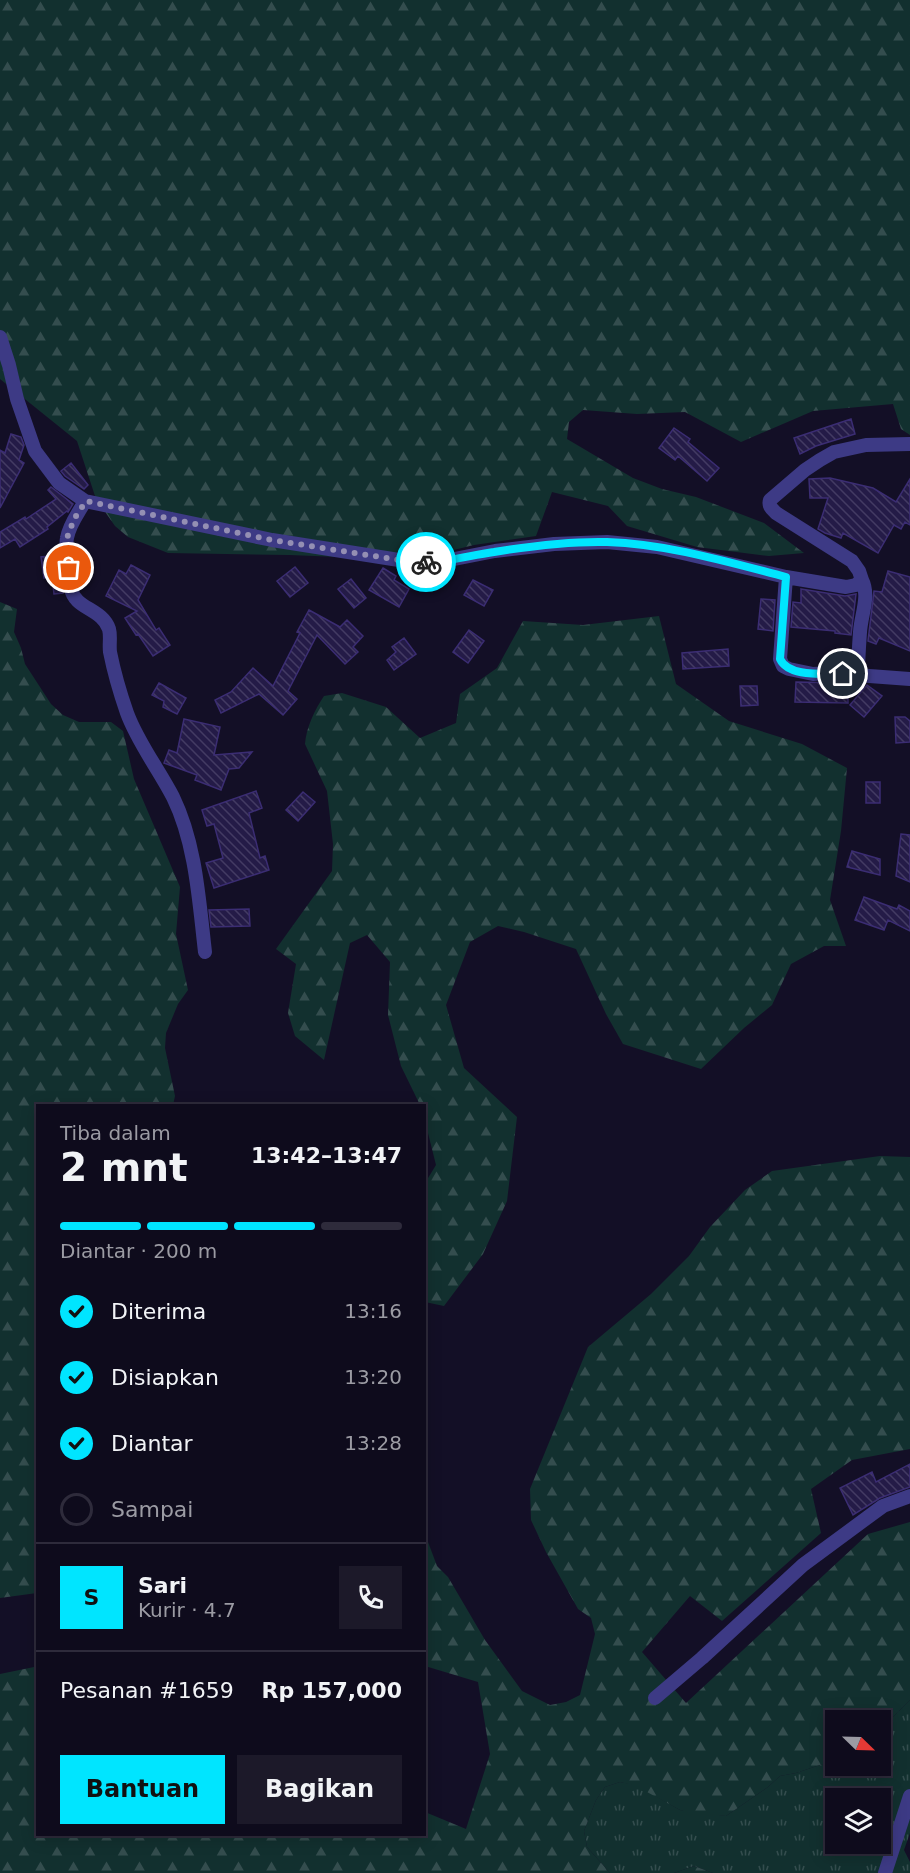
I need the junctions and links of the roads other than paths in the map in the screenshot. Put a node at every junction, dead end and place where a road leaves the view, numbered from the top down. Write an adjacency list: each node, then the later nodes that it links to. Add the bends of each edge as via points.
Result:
1 (0, 337): 3 (street, via 16,399 36,451 59,483)
2 (910, 444): 5 (street, via 866,445 834,452 770,500 776,513 852,561)
3 (86, 501): 4 (street, via 272,540 418,563 554,544 607,542 657,547); 8 (street, via 67,538 71,588 76,602 100,615 110,630 110,649 133,730 182,820 194,869)
4 (786, 577): 5 (street, via 846,587); 6 (street, via 780,659 783,666 813,674)
5 (862, 580): 6 (street, via 866,598)
6 (858, 675): 7 (street)
7 (910, 679)
8 (206, 952)
9 (910, 1496): 10 (street, via 883,1506 803,1565)
10 (655, 1698)
11 (910, 1796): 12 (street)
12 (885, 1873)

